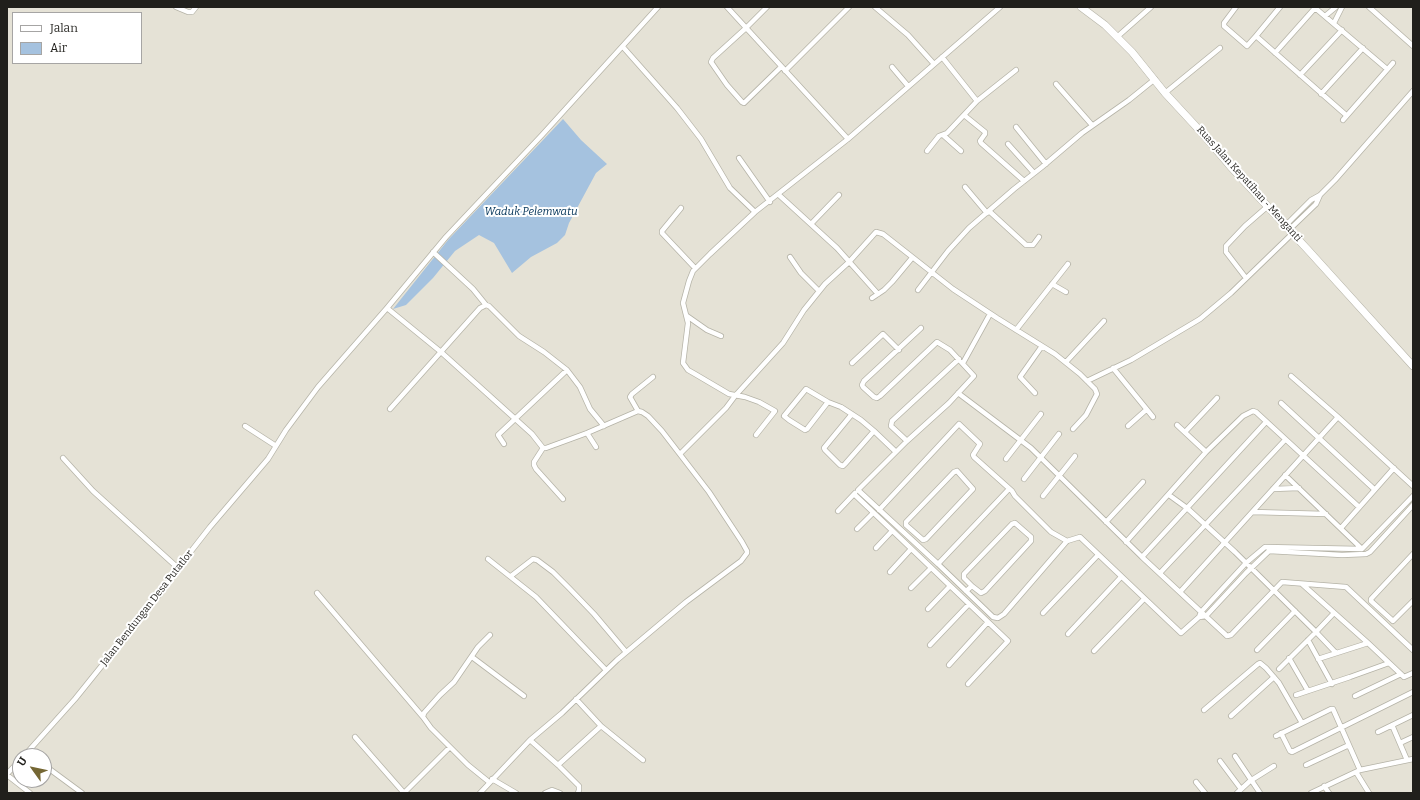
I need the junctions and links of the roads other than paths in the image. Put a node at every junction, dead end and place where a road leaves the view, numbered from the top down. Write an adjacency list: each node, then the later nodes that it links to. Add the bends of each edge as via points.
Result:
1 (176, 7): 2 (street, via 188,12 192,12)
2 (196, 7)
3 (658, 7): 24 (street, Jalan Bendungan Desa Putatlor)
4 (727, 7): 19 (street)
5 (767, 7): 19 (street)
6 (849, 7): 35 (street)
7 (875, 7): 30 (street, via 908,35)
8 (1000, 7): 28 (street)
9 (1080, 7): 22 (main road, Ruas Jalan Kepatihan - Menganti, via 1098,19)
10 (1151, 7): 22 (street)
11 (1236, 7): 21 (street, via 1224,26 1247,46)
12 (1280, 7): 21 (street)
13 (1315, 7): 17 (street); 27 (street)
14 (1336, 7): 17 (street)
15 (1342, 7): 18 (street)
16 (1369, 7): 23 (street)
17 (1325, 16): 18 (street)
18 (1334, 23): 20 (street)
19 (746, 28): 31 (street); 31 (street, via 711,60 742,102 746,102)
20 (1342, 30): 26 (street); 36 (street)
21 (1256, 36): 27 (street)
22 (1117, 37): 37 (main road, Ruas Jalan Kepatihan - Menganti)
23 (1413, 46)
24 (623, 47): 64 (street, via 697,133 730,188); 69 (street, Jalan Bendungan Desa Putatlor)
25 (1220, 48): 41 (street)
26 (1363, 48): 33 (street); 42 (street)
27 (1275, 53): 36 (street)
28 (942, 57): 30 (street); 43 (street)
29 (1392, 63): 33 (street)
30 (934, 64): 39 (street)
31 (781, 67): 35 (street)
32 (892, 67): 39 (street)
33 (1387, 69): 45 (street)
34 (1016, 70): 43 (street)
35 (785, 71): 50 (street)
36 (1300, 74): 42 (street)
37 (1154, 79): 41 (main road, Ruas Jalan Kepatihan - Menganti); 47 (street)
38 (1056, 84): 47 (street)
39 (908, 86): 50 (street)
40 (1413, 91): 67 (street, via 1320,195 1311,200)
41 (1165, 93): 62 (main road, Ruas Jalan Kepatihan - Menganti)
42 (1321, 94): 45 (street)
43 (977, 101): 44 (street)
44 (964, 115): 49 (street); 57 (street, via 986,132 981,143)
45 (1346, 115): 46 (street)
46 (1343, 120)
47 (1092, 125): 55 (street)
48 (1016, 127): 55 (street)
49 (943, 135): 52 (street, via 938,136); 53 (street)
50 (848, 139): 59 (street)
51 (1008, 144): 56 (street)
52 (927, 151)
53 (961, 151)
54 (739, 158): 61 (street)
55 (1046, 164): 56 (street)
56 (1034, 172): 57 (street)
57 (1024, 181): 65 (street)
58 (965, 187): 65 (street)
59 (779, 195): 61 (street); 66 (street)
60 (839, 195): 66 (street)
61 (770, 202): 64 (street)
62 (1268, 206): 67 (main road, Ruas Jalan Kepatihan - Menganti); 76 (street, via 1226,246 1226,252)
63 (681, 208): 74 (street, via 662,233)
64 (756, 212): 74 (street)
65 (988, 212): 68 (street, via 1026,245 1032,245); 75 (street, via 956,241)
66 (811, 224): 72 (street)
67 (1289, 229): 76 (street); 98 (main road, Ruas Jalan Kepatihan - Menganti)
68 (1039, 237)
69 (433, 252): 83 (street, via 474,289); 84 (street, Jalan Bendungan Desa Putatlor)
70 (790, 257): 79 (street, via 801,273)
71 (912, 258): 72 (street, via 883,234 876,232); 75 (street); 81 (street)
72 (849, 262): 79 (street); 81 (street)
73 (1068, 264): 77 (street)
74 (695, 268): 86 (street, via 683,303)
75 (931, 272): 78 (street); 85 (street)
76 (1246, 278): 99 (street, via 1200,319)
77 (1052, 284): 80 (street); 89 (street)
78 (918, 290)
79 (819, 291): 106 (street, via 783,343)
80 (1066, 292)
81 (878, 294): 82 (street)
82 (872, 298)
83 (486, 305): 93 (street, via 480,308); 100 (street, via 519,336)
84 (387, 308): 93 (street); 134 (street, Jalan Bendungan Desa Putatlor, via 318,387)
85 (990, 314): 89 (street); 97 (street)
86 (687, 316): 90 (street); 106 (street, via 684,363 688,370)
87 (1104, 321): 95 (street)
88 (921, 328): 92 (street)
89 (1016, 330): 91 (street)
90 (721, 336)
91 (1042, 346): 95 (street); 105 (street, via 1020,377)
92 (899, 350): 94 (street, via 864,381 863,387 874,397 880,396 937,342); 96 (street, via 883,334)
93 (441, 352): 110 (street); 116 (street)
94 (959, 359): 97 (street); 132 (street, via 892,421 891,426)
95 (1066, 362): 103 (street)
96 (852, 363)
97 (963, 363): 104 (street, via 974,376)
98 (1413, 366)
99 (1113, 368): 103 (street); 111 (street)
100 (567, 370): 116 (street); 121 (street, via 580,387 590,409)
101 (1291, 376): 117 (street)
102 (653, 377): 112 (street, via 630,397)
103 (1087, 381): 123 (street, via 1097,392 1097,397)
104 (958, 393): 130 (street); 132 (street)
105 (1035, 393)
106 (735, 396): 127 (street, via 746,397 775,411); 139 (street)
107 (1217, 398): 125 (street)
108 (828, 402): 108 (street, via 806,389 784,416 805,430); 113 (street)
109 (1281, 403): 129 (street)
110 (390, 409)
111 (1146, 410): 115 (street); 122 (street)
112 (638, 412): 121 (street); 139 (street, via 642,412 654,422)
113 (852, 414): 124 (street); 124 (street, via 824,448 840,465 843,466)
114 (1042, 414): 130 (street)
115 (1153, 417)
116 (515, 418): 133 (street, via 498,434); 136 (street)
117 (1338, 418): 129 (street); 145 (street)
118 (1266, 422): 131 (street); 138 (street, via 1256,412 1249,412); 163 (street)
119 (1177, 425): 125 (street)
120 (245, 426): 134 (street)
121 (604, 426): 126 (street)
122 (1128, 426)
123 (1073, 429)
124 (874, 431): 137 (street)
125 (1185, 432): 138 (street)
126 (587, 433): 135 (street); 136 (street)
127 (756, 434)
128 (1059, 434): 143 (street)
129 (1319, 439): 141 (street); 154 (street)
130 (1021, 440): 143 (street); 144 (street)
131 (1285, 440): 141 (street); 170 (street)
132 (906, 442): 137 (street)
133 (504, 444)
134 (276, 446): 189 (street, Jalan Bendungan Desa Putatlor)
135 (596, 447)
136 (544, 448): 160 (street, via 534,465)
137 (897, 451): 155 (street)
138 (1206, 452): 157 (street)
139 (680, 454): 224 (street, via 709,492 742,542 747,554)
140 (1075, 456): 146 (street)
141 (1304, 456): 147 (street); 162 (street)
142 (63, 458): 189 (street, via 93,491)
143 (1041, 458): 146 (street); 148 (street)
144 (1006, 459)
145 (1394, 468): 150 (street); 154 (street)
146 (1060, 475): 158 (street); 169 (street)
147 (1285, 475): 151 (street); 153 (street)
148 (1024, 479)
149 (1143, 482): 169 (street)
150 (1413, 486)
151 (1299, 488): 153 (street); 168 (street)
152 (1009, 489): 164 (street, via 974,457 973,454 980,444 959,424); 176 (street, via 1051,532); 188 (street)
153 (1273, 489): 166 (street)
154 (1374, 489): 162 (street)
155 (858, 490): 156 (street); 164 (street)
156 (854, 494): 165 (street); 167 (street)
157 (1170, 495): 163 (street); 177 (street)
158 (1044, 496)
159 (1413, 496): 181 (street)
160 (563, 499)
161 (1413, 505): 182 (street)
162 (1359, 507): 171 (street)
163 (1187, 508): 170 (street); 185 (street)
164 (879, 510): 175 (street)
165 (838, 511)
166 (1253, 512): 168 (street); 178 (street)
167 (873, 513): 172 (street); 173 (street)
168 (1326, 514): 171 (street)
169 (1106, 522): 177 (street)
170 (1206, 526): 178 (street); 193 (street)
171 (1341, 528): 181 (street)
172 (857, 529)
173 (892, 531): 179 (street); 180 (street)
174 (914, 532): 174 (street, via 926,540 973,489 956,471 906,522); 175 (street)
175 (909, 537): 188 (street)
176 (1067, 541): 184 (street, via 1080,537); 201 (street, via 998,618 993,617)
177 (1126, 542): 185 (street)
178 (1224, 543): 187 (street); 202 (street)
179 (876, 548)
180 (911, 549): 190 (street); 192 (street)
181 (1362, 549): 182 (street); 187 (street, via 1268,546 1262,548)
182 (1366, 554): 191 (street, via 1269,551)
183 (1413, 554): 205 (street, via 1371,601 1393,621)
184 (1098, 555): 195 (street); 210 (street)
185 (1142, 557): 193 (street)
186 (488, 559): 194 (street)
187 (1246, 563): 191 (street); 209 (street)
188 (938, 564): 201 (street)
189 (178, 568): 261 (street, Jalan Bendungan Desa Putatlor, via 95,675)
190 (931, 568): 197 (street); 199 (street)
191 (1251, 568): 200 (street); 212 (street)
192 (890, 572)
193 (1160, 574): 202 (street)
194 (511, 576): 224 (street, via 533,558 537,560 569,588); 232 (street, via 536,597)
195 (1121, 577): 204 (street); 216 (street)
196 (1302, 584): 200 (street, via 1282,582); 211 (street); 222 (street, via 1346,587)
197 (950, 586): 206 (street); 207 (street)
198 (972, 586): 198 (street, via 964,578 964,574 1012,524 1015,523 1031,537 1031,541 985,591 981,593); 201 (street)
199 (911, 588)
200 (1273, 590): 208 (street); 212 (street, via 1229,636)
201 (966, 591)
202 (1180, 592): 209 (street)
203 (317, 593): 247 (street)
204 (1144, 598): 213 (street, via 1181,633); 223 (street)
205 (1413, 600)
206 (969, 604): 214 (street); 220 (street)
207 (928, 609)
208 (1295, 611): 215 (street); 221 (street)
209 (1201, 612): 212 (street); 213 (street)
210 (1043, 613)
211 (1334, 613): 215 (street); 219 (street)
212 (1206, 616): 213 (street)
213 (1198, 619)
214 (988, 622): 230 (street); 236 (street, via 1008,641)
215 (1316, 632): 218 (street); 225 (street)
216 (1068, 634)
217 (490, 635): 226 (street)
218 (1308, 640): 227 (street); 228 (street)
219 (1368, 643): 225 (street); 229 (street)
220 (930, 645)
221 (1257, 650)
222 (1413, 650)
223 (1094, 651)
224 (626, 652): 232 (street)
225 (1336, 653): 228 (street)
226 (472, 657): 241 (street); 247 (street)
227 (1289, 658): 231 (street); 238 (street)
228 (1318, 659): 237 (street)
229 (1389, 663): 234 (street); 237 (street)
230 (949, 665)
231 (1279, 668)
232 (606, 670): 243 (street)
233 (1413, 673): 234 (street, via 1406,676)
234 (1401, 674): 242 (street)
235 (1274, 677): 244 (street, via 1260,663); 246 (street); 248 (street)
236 (968, 684)
237 (1332, 684): 238 (street)
238 (1308, 691): 240 (street)
239 (1413, 692): 251 (street)
240 (1296, 695)
241 (524, 696)
242 (1355, 696)
243 (576, 699): 250 (street); 257 (street)
244 (1204, 710)
245 (1413, 715): 249 (street)
246 (1232, 716)
247 (423, 717): 260 (street)
248 (1302, 723): 251 (street, via 1331,709 1335,710); 253 (street)
249 (1392, 725): 252 (street); 258 (street)
250 (601, 726): 264 (street); 267 (street)
251 (1341, 728): 253 (street, via 1292,752); 259 (street)
252 (1378, 732)
253 (1281, 733): 254 (street)
254 (1276, 736)
255 (355, 737): 280 (street)
256 (1413, 737): 258 (street)
257 (530, 740): 267 (street); 274 (street)
258 (1400, 743): 265 (street)
259 (1349, 744): 268 (street); 271 (street)
260 (450, 747): 274 (street, via 468,765); 280 (street)
261 (31, 748)
262 (1235, 756): 273 (street)
263 (1413, 758): 265 (street)
264 (643, 760)
265 (1407, 760): 271 (street)
266 (1220, 761): 277 (street)
267 (558, 765): 285 (street, via 578,786)
268 (1306, 765)
269 (1274, 766): 273 (street)
270 (52, 771): 279 (street)
271 (1358, 771): 276 (street); 290 (street)
272 (7, 774): 278 (street)
273 (1250, 780): 277 (street); 287 (street)
274 (490, 781): 281 (street); 282 (street)
275 (1196, 782): 286 (street)
276 (1324, 786): 288 (street); 289 (street)
277 (1239, 791)
278 (30, 793)
279 (82, 793)
280 (404, 793)
281 (480, 793)
282 (516, 793)
283 (545, 793): 284 (street, via 552,790)
284 (560, 793)
285 (578, 793)
286 (1204, 793)
287 (1260, 793)
288 (1311, 793)
289 (1329, 793)
290 (1369, 793)

